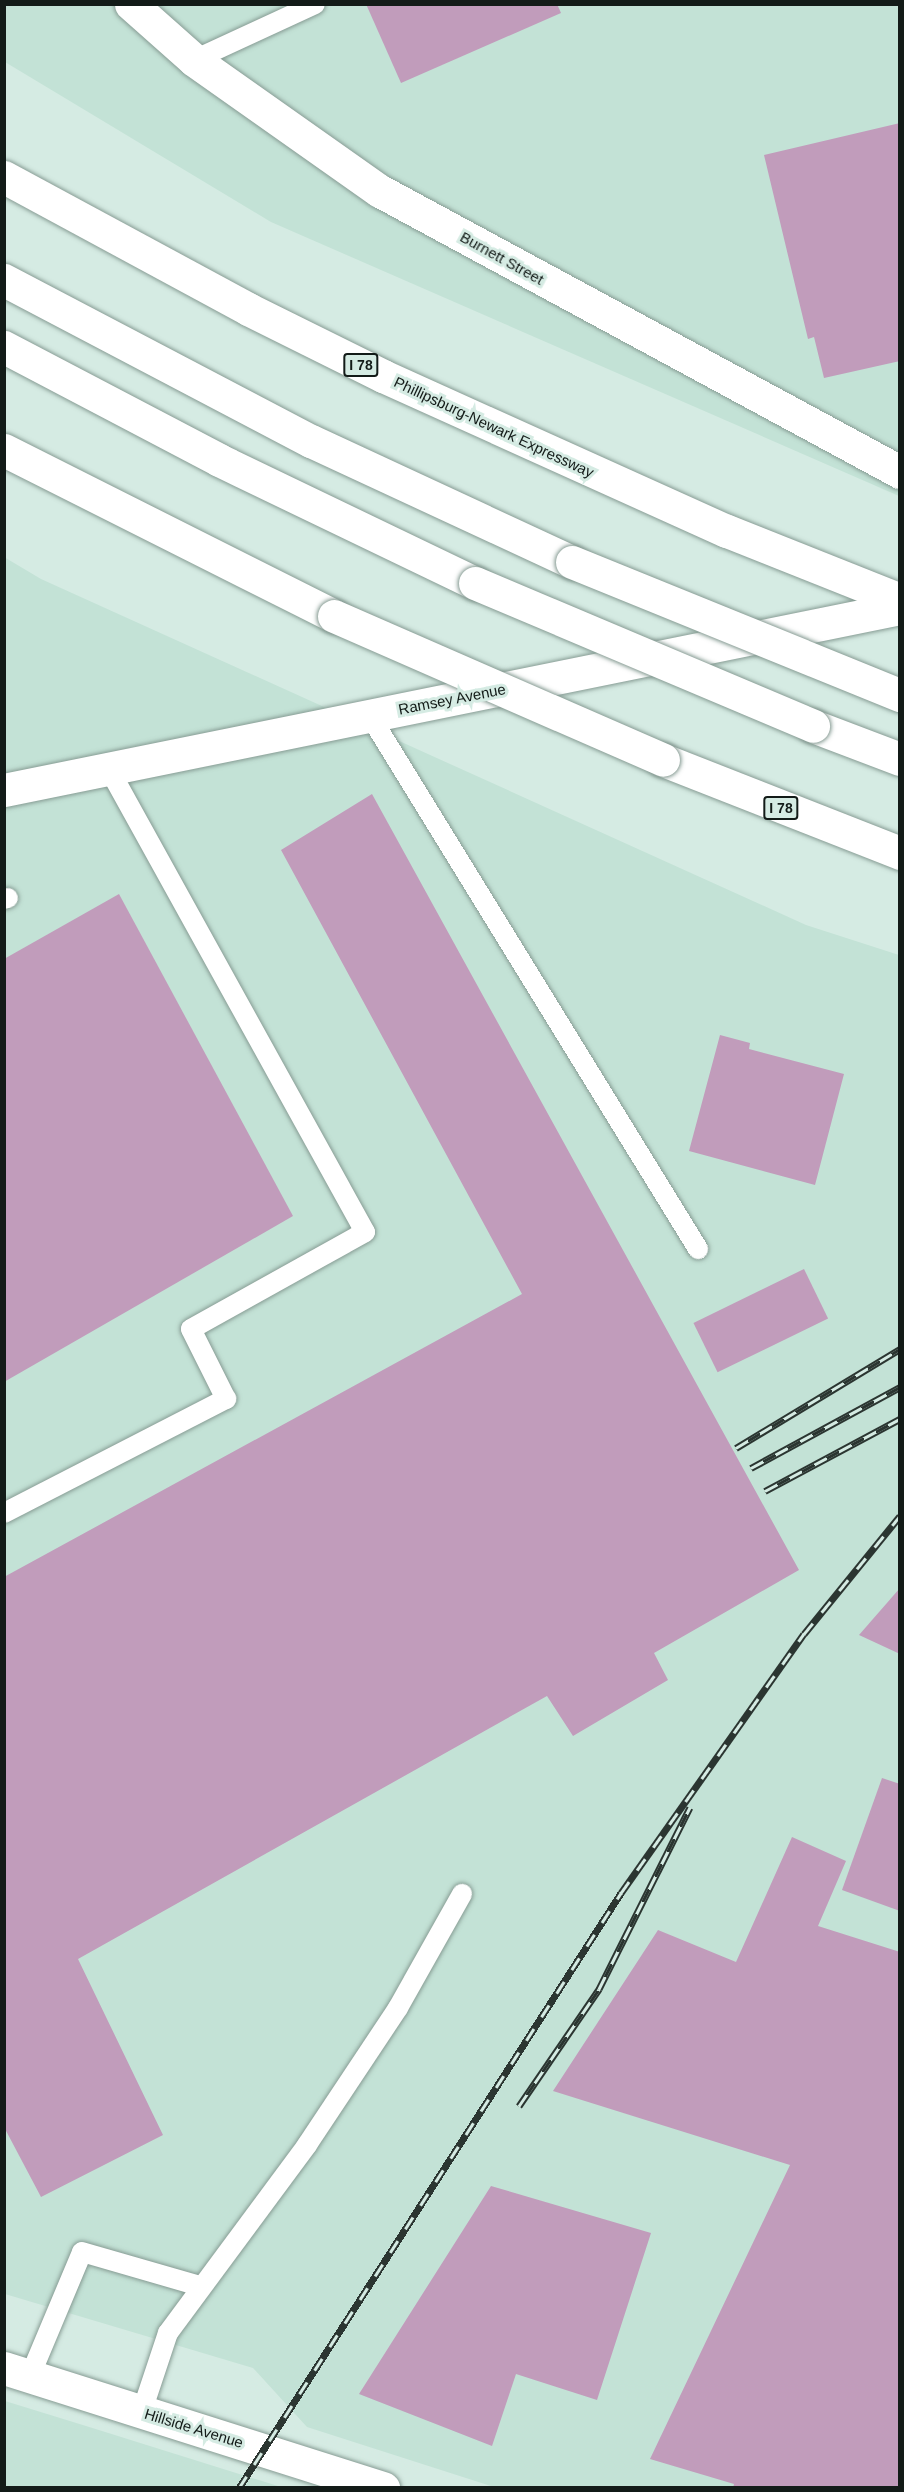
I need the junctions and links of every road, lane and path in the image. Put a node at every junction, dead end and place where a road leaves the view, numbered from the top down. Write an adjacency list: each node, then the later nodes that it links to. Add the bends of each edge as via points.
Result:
1 (131, 4): 3 (main road, Burnett Street)
2 (315, 4): 3 (lane)
3 (194, 60): 8 (main road, Burnett Street, via 380,191)
4 (4, 177): 9 (main road, Phillipsburg-Newark Expressway / I 78, via 248,309 383,375 727,531)
5 (4, 280): 11 (main road, bridge, via 311,441 572,562)
6 (4, 347): 13 (main road, bridge, via 219,460 475,583)
7 (4, 450): 16 (main road, I 78, bridge, via 334,616 663,760)
8 (900, 472)
9 (900, 600)
10 (900, 608): 12 (main road, Ramsey Avenue)
11 (900, 695)
12 (370, 716): 14 (main road, Ramsey Avenue); 17 (lane)
13 (900, 759)
14 (108, 769): 15 (main road, Ramsey Avenue); 18 (lane, via 365,1232 191,1329 226,1399)
15 (4, 790)
16 (900, 853)
17 (698, 1249)
18 (4, 1513)
19 (462, 1894): 20 (lane, via 398,2008 307,2145)
20 (200, 2286): 21 (lane, via 82,2252); 22 (lane, via 168,2333)
21 (17, 2372): 22 (main road, Hillside Avenue)
22 (141, 2411): 23 (main road, Hillside Avenue)
23 (328, 2479): 24 (main road, Hillside Avenue)
24 (383, 2487)

